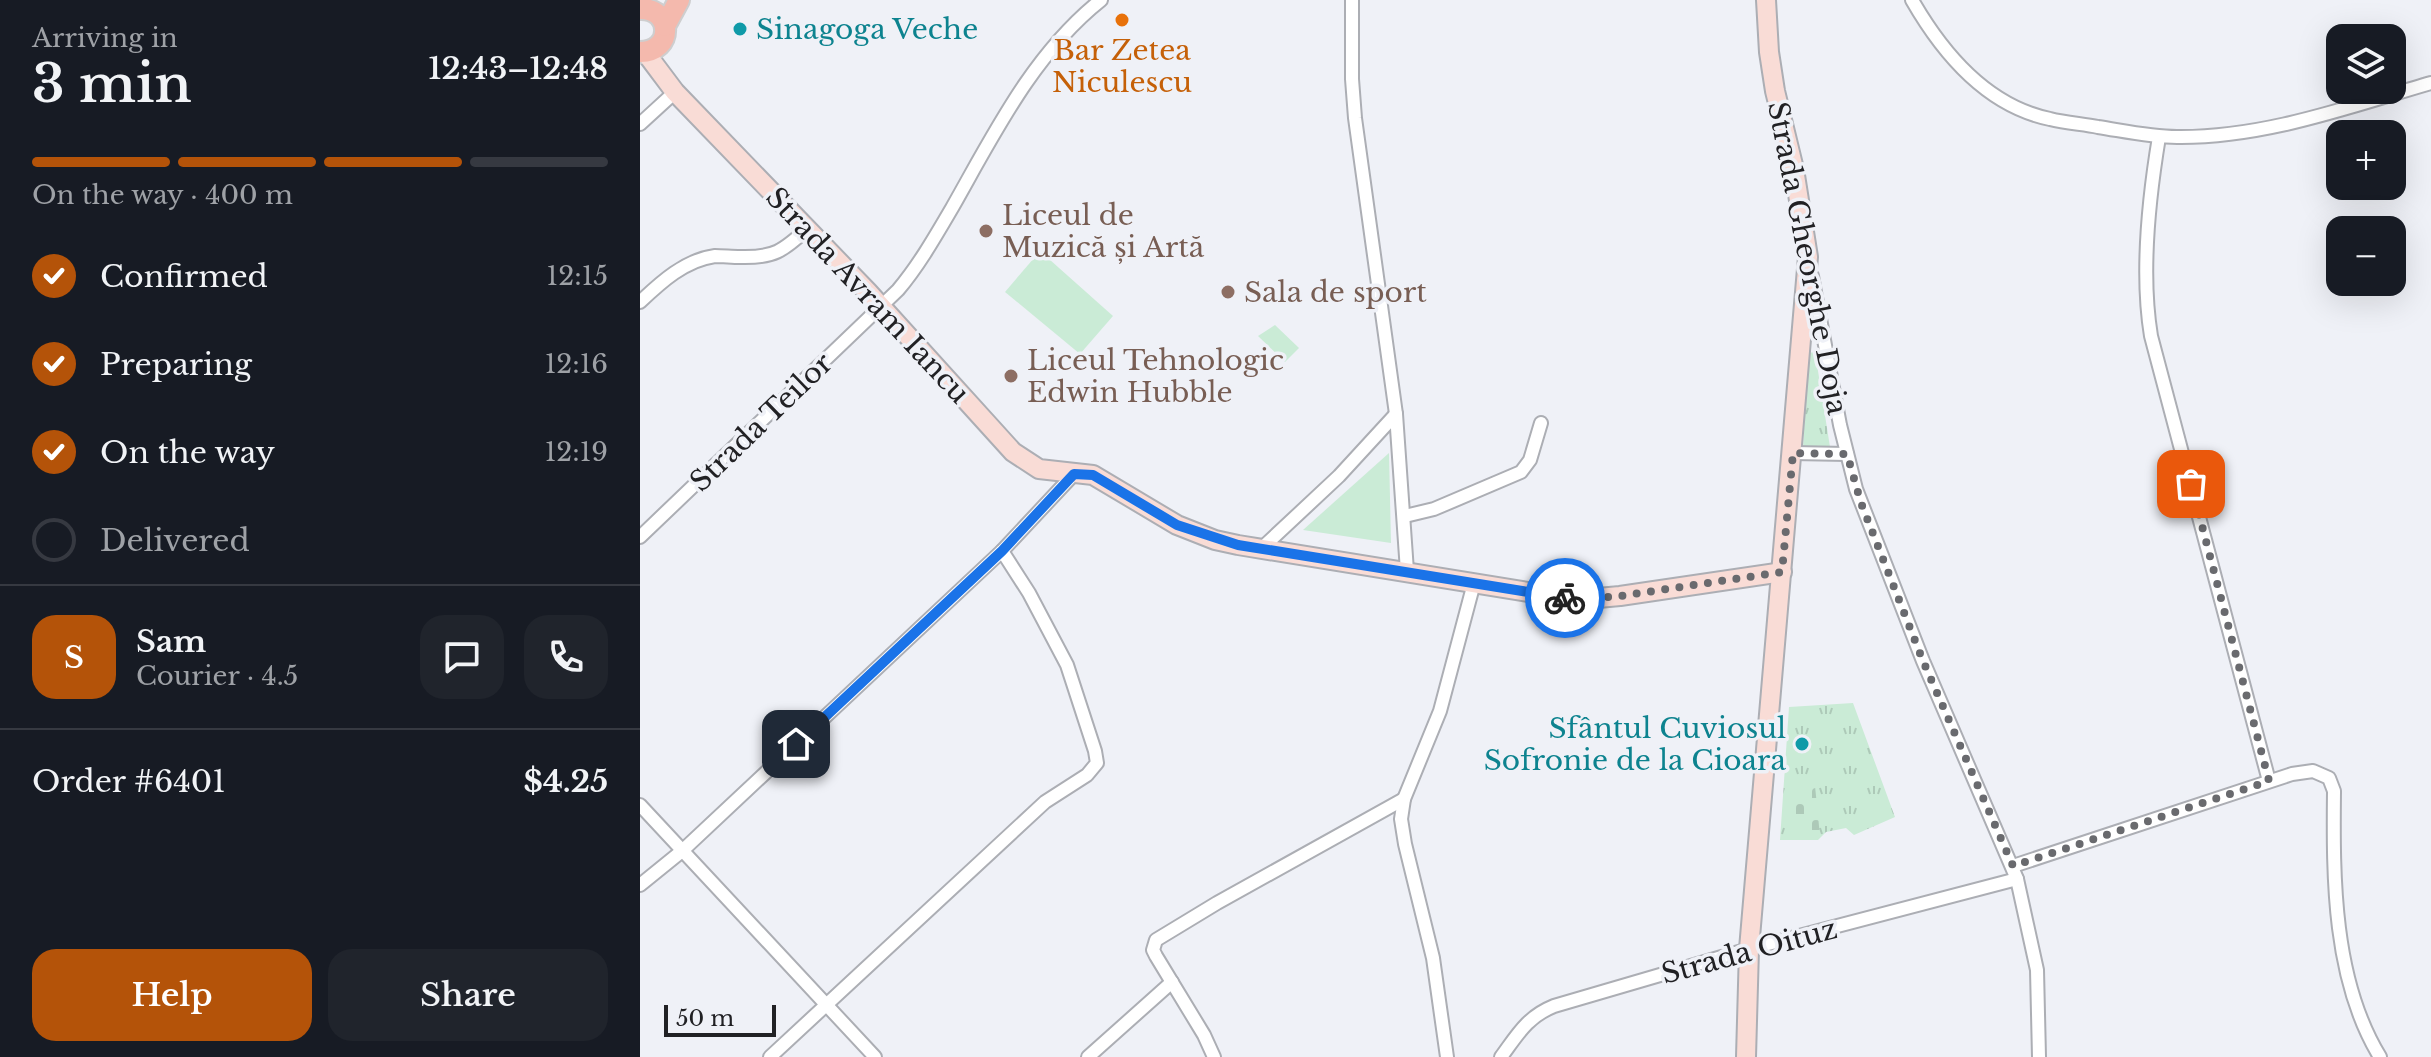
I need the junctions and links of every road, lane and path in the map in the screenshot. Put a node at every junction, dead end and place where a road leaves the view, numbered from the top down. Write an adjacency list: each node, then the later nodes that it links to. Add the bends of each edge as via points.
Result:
1 (679, 0): 7 (main road)
2 (1101, 0): 18 (street, Strada Teilor, via 1070,28 1028,80 922,259)
3 (1352, 0): 19 (street, via 1355,118)
4 (1766, 0): 16 (street, Strada Gheorghe Doja, via 1775,91)
5 (1912, 0): 14 (street, via 1942,43 1990,94 2048,119)
6 (647, 6): 7 (main road)
7 (665, 26): 8 (main road, via 661,44)
8 (641, 52): 10 (street, Strada Avram Iancu)
9 (640, 75): 10 (street)
10 (662, 77): 12 (street, Strada Avram Iancu)
11 (2431, 83): 14 (street, via 2252,132)
12 (675, 92): 13 (street); 15 (street, Strada Avram Iancu)
13 (640, 124)
14 (2159, 137): 31 (street, via 2146,304 2151,336)
15 (807, 229): 17 (street, via 768,257 696,261); 18 (street, Strada Avram Iancu)
16 (1808, 257): 21 (street); 22 (street, Strada Gheorghe Doja)
17 (640, 301)
18 (882, 307): 23 (street, Strada Avram Iancu, via 1013,452 1039,469); 25 (street, Strada Teilor)
19 (1396, 414): 24 (street); 26 (street)
20 (1541, 423): 24 (street, via 1521,472)
21 (1793, 453): 22 (street); 29 (street)
22 (1847, 454): 35 (street, Strada Gheorghe Doja, via 1923,661)
23 (1074, 474): 26 (street, Strada Avram Iancu, via 1093,475 1177,525); 27 (street)
24 (1405, 516): 28 (street)
25 (640, 537)
26 (1261, 549): 28 (street, Strada Avram Iancu)
27 (1002, 551): 34 (street); 40 (street, via 1067,665 1097,763 1045,802)
28 (1407, 571): 30 (street, Strada Avram Iancu)
29 (1782, 572): 30 (street, Strada Avram Iancu, via 1587,599); 38 (street)
30 (1474, 583): 32 (street, via 1440,711)
31 (2269, 781): 35 (street); 49 (street, via 2313,771 2329,778 2334,791 2334,895 2345,959 2367,1035)
32 (1404, 799): 39 (street, via 1160,937 1153,945); 45 (street, via 1405,844 1433,958)
33 (640, 805): 34 (street)
34 (682, 851): 37 (street); 40 (street)
35 (2013, 866): 36 (street, Strada Gheorghe Doja)
36 (2017, 879): 38 (street, Strada Oituz); 48 (street, Strada Gheorghe Doja, via 2037,970)
37 (640, 885)
38 (1749, 949): 46 (street, Strada Oituz, via 1538,1012); 47 (street)
39 (1172, 982): 43 (street); 44 (street)
40 (827, 1004): 41 (street); 42 (street)
41 (770, 1057)
42 (875, 1057)
43 (1088, 1057)
44 (1214, 1057)
45 (1447, 1057)
46 (1501, 1057)
47 (1746, 1057)
48 (2039, 1057)
49 (2380, 1057)

